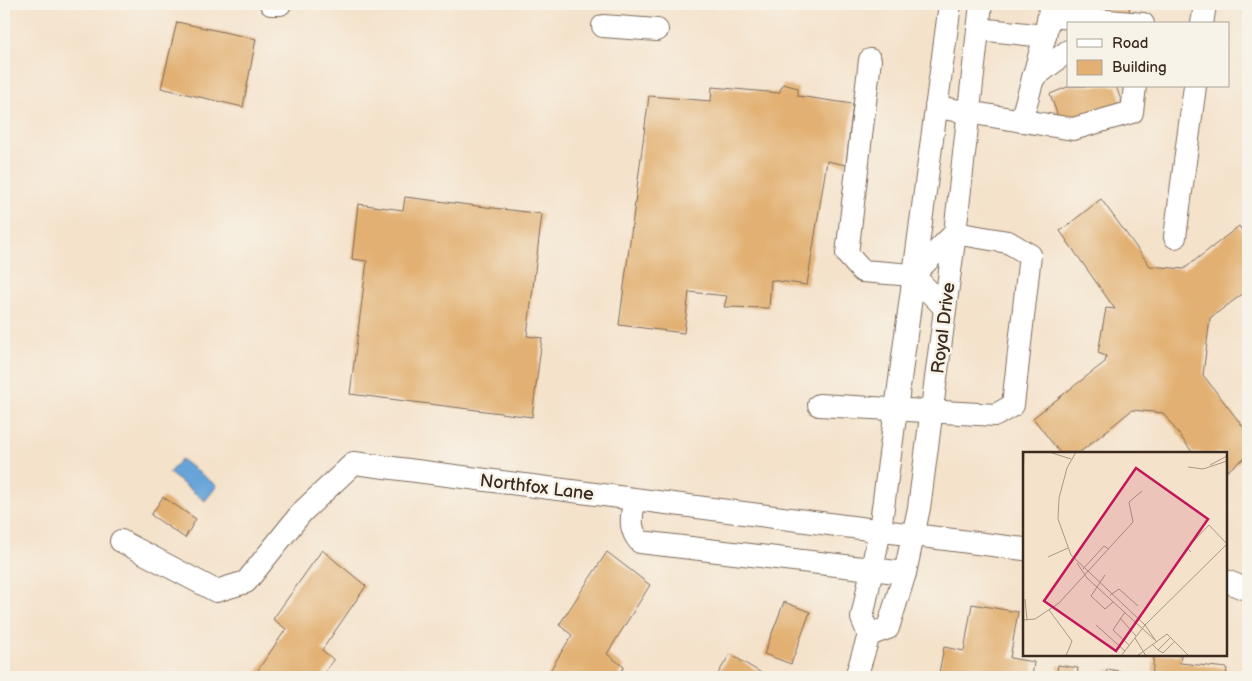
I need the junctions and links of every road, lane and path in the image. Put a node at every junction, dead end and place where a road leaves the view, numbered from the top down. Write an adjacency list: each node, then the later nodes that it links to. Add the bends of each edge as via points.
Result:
1 (271, 4): 2 (street)
2 (280, 4)
3 (950, 4): 19 (street, Royal Drive)
4 (981, 4): 12 (street, Royal Drive)
5 (1145, 4): 9 (street)
6 (1205, 4): 10 (street)
7 (1048, 19): 8 (street); 12 (street); 16 (street)
8 (1105, 22)
9 (1143, 22)
10 (1202, 22)
11 (603, 26): 13 (street)
12 (978, 29): 20 (street, Royal Drive)
13 (657, 30)
14 (1067, 52): 16 (street)
15 (870, 60): 24 (street, via 847,254 862,271)
16 (1033, 78): 21 (street)
17 (1135, 88): 21 (street, via 1132,112 1073,129)
18 (1195, 88): 23 (street)
19 (936, 107): 20 (street); 24 (street, Royal Drive)
20 (968, 112): 21 (street); 22 (street, Royal Drive)
21 (1021, 120)
22 (955, 233): 24 (street); 25 (street, Royal Drive); 28 (street, via 1008,242 1030,256 1013,405 996,415)
23 (1175, 238)
24 (913, 276): 25 (street); 27 (street, Royal Drive)
25 (946, 308): 28 (street, Royal Drive)
26 (819, 405): 27 (street)
27 (896, 408): 28 (street); 30 (street, Royal Drive)
28 (932, 410): 31 (street, Royal Drive)
29 (634, 500): 30 (street, Northfox Lane); 32 (street, Northfox Lane, via 354,463 302,512 246,582 216,591); 34 (street, via 631,524 640,542)
30 (880, 530): 31 (street, Northfox Lane); 34 (street, Royal Drive)
31 (914, 535): 33 (street, Northfox Lane); 35 (street, Royal Drive)
32 (121, 541)
33 (1023, 548)
34 (872, 568): 35 (street); 38 (street, Royal Drive, via 862,618)
35 (905, 573): 38 (street, Royal Drive, via 888,628)
36 (1227, 581): 37 (street)
37 (1248, 590)
38 (869, 635): 39 (street)
39 (856, 677)

